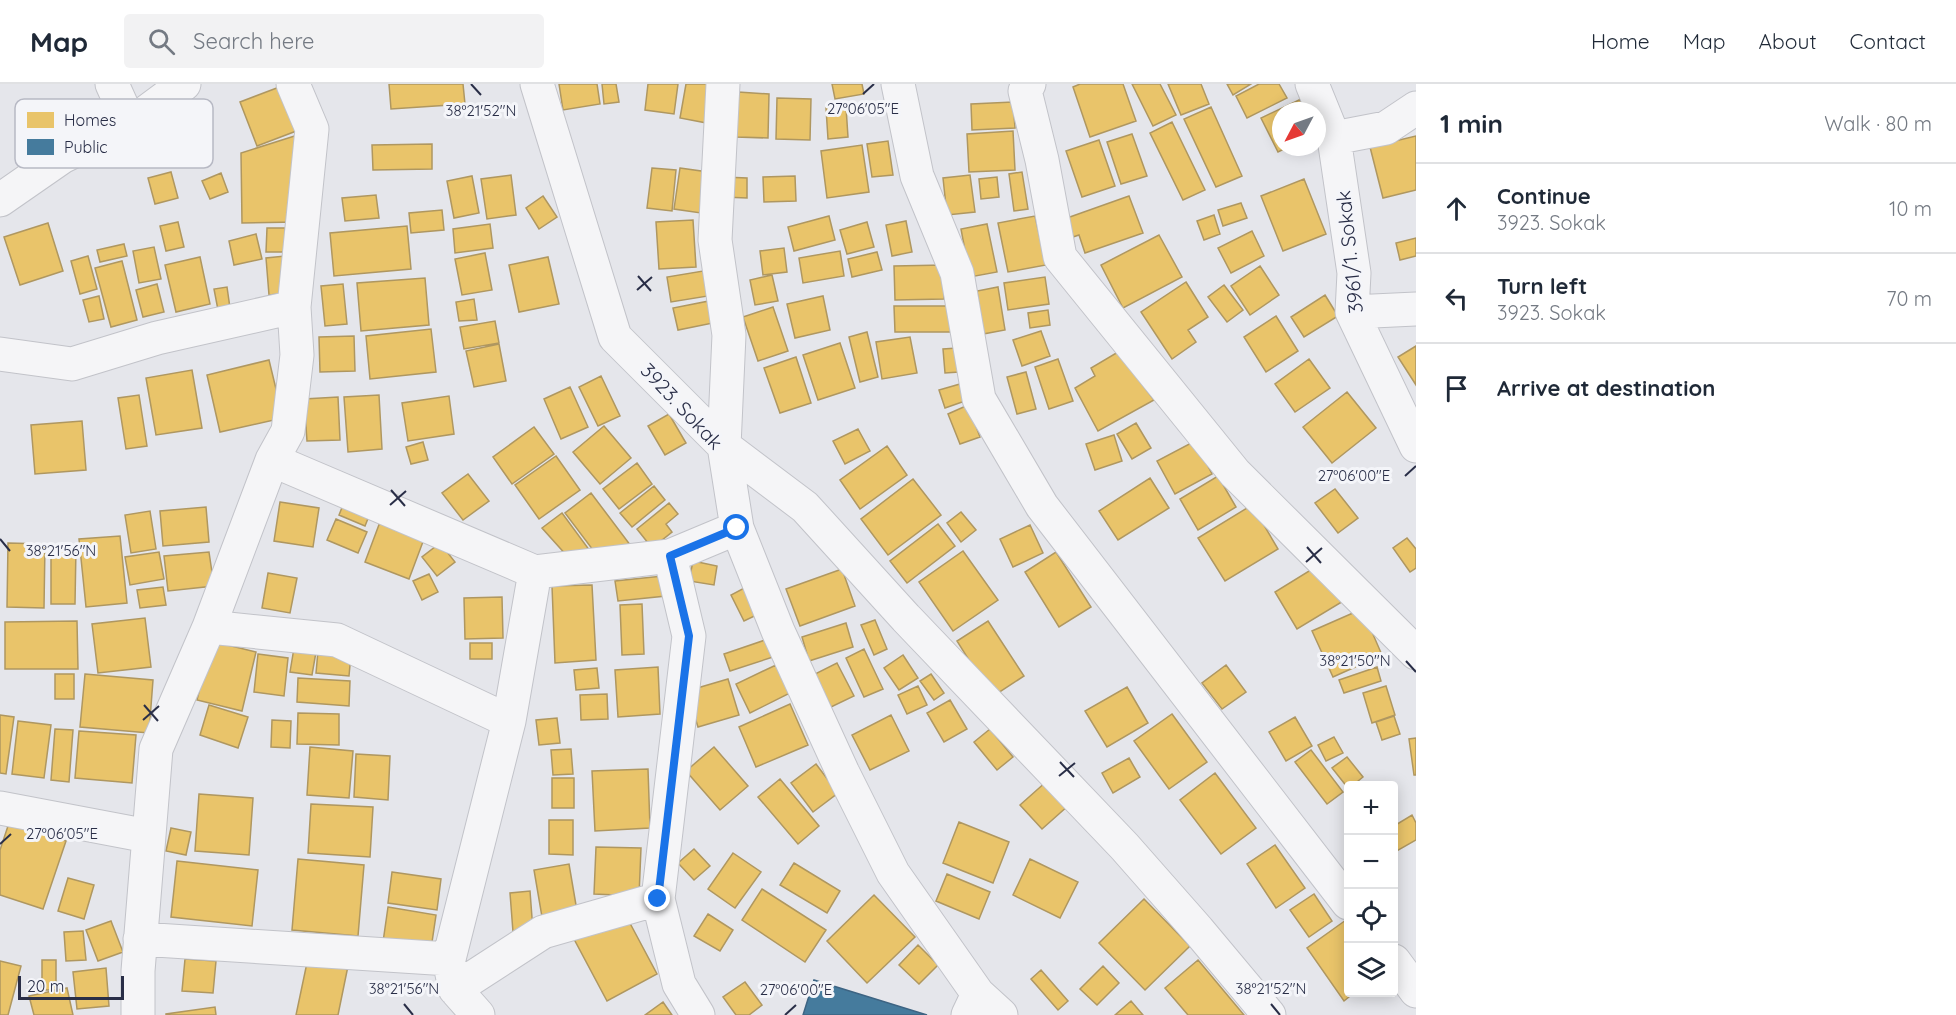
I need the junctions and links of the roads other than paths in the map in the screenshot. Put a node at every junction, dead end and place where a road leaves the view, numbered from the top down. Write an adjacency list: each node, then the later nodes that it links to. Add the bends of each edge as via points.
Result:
1 (112, 84): 9 (street)
2 (184, 84): 10 (street)
3 (293, 84): 15 (street, via 312,129)
4 (537, 84): 19 (street, 3923. Sokak, via 615,337)
5 (723, 84): 19 (street, via 715,240 729,335)
6 (898, 84): 30 (street, via 917,176 957,273 979,399 1042,506)
7 (1029, 84): 26 (street, via 1025,91 1060,257 1235,473)
8 (1312, 84): 12 (street, 3961/1. Sokak)
9 (119, 99)
10 (164, 99)
11 (1416, 108): 12 (street, via 1386,128)
12 (1334, 138): 17 (street, 3961/1. Sokak, via 1354,273)
13 (46, 168): 14 (street)
14 (0, 200)
15 (294, 306): 18 (street, via 157,338 72,364); 21 (street, via 297,355 288,431)
16 (1416, 309): 17 (street)
17 (1352, 312): 20 (street, 3961/1. Sokak)
18 (0, 354)
19 (724, 446): 22 (street, 3923. Sokak); 40 (street, via 805,507 1124,846)
20 (1416, 446)
21 (272, 460): 24 (street); 25 (street)
22 (737, 528): 23 (street); 36 (street, 3923. Sokak, via 796,671 893,873)
23 (670, 556): 24 (street); 31 (street, via 689,636)
24 (536, 572): 27 (street)
25 (209, 627): 27 (street, via 337,640); 29 (street, via 156,749)
26 (1416, 653)
27 (509, 721): 34 (street)
28 (0, 808): 29 (street)
29 (148, 836): 32 (street)
30 (1344, 898)
31 (658, 899): 34 (street, via 543,932); 39 (street, via 679,984)
32 (140, 939): 34 (street); 37 (street)
33 (1398, 966): 35 (street)
34 (452, 974): 38 (street)
35 (1416, 990)
36 (982, 1008)
37 (138, 1015)
38 (478, 1015)
39 (698, 1015)
40 (1269, 1015)

